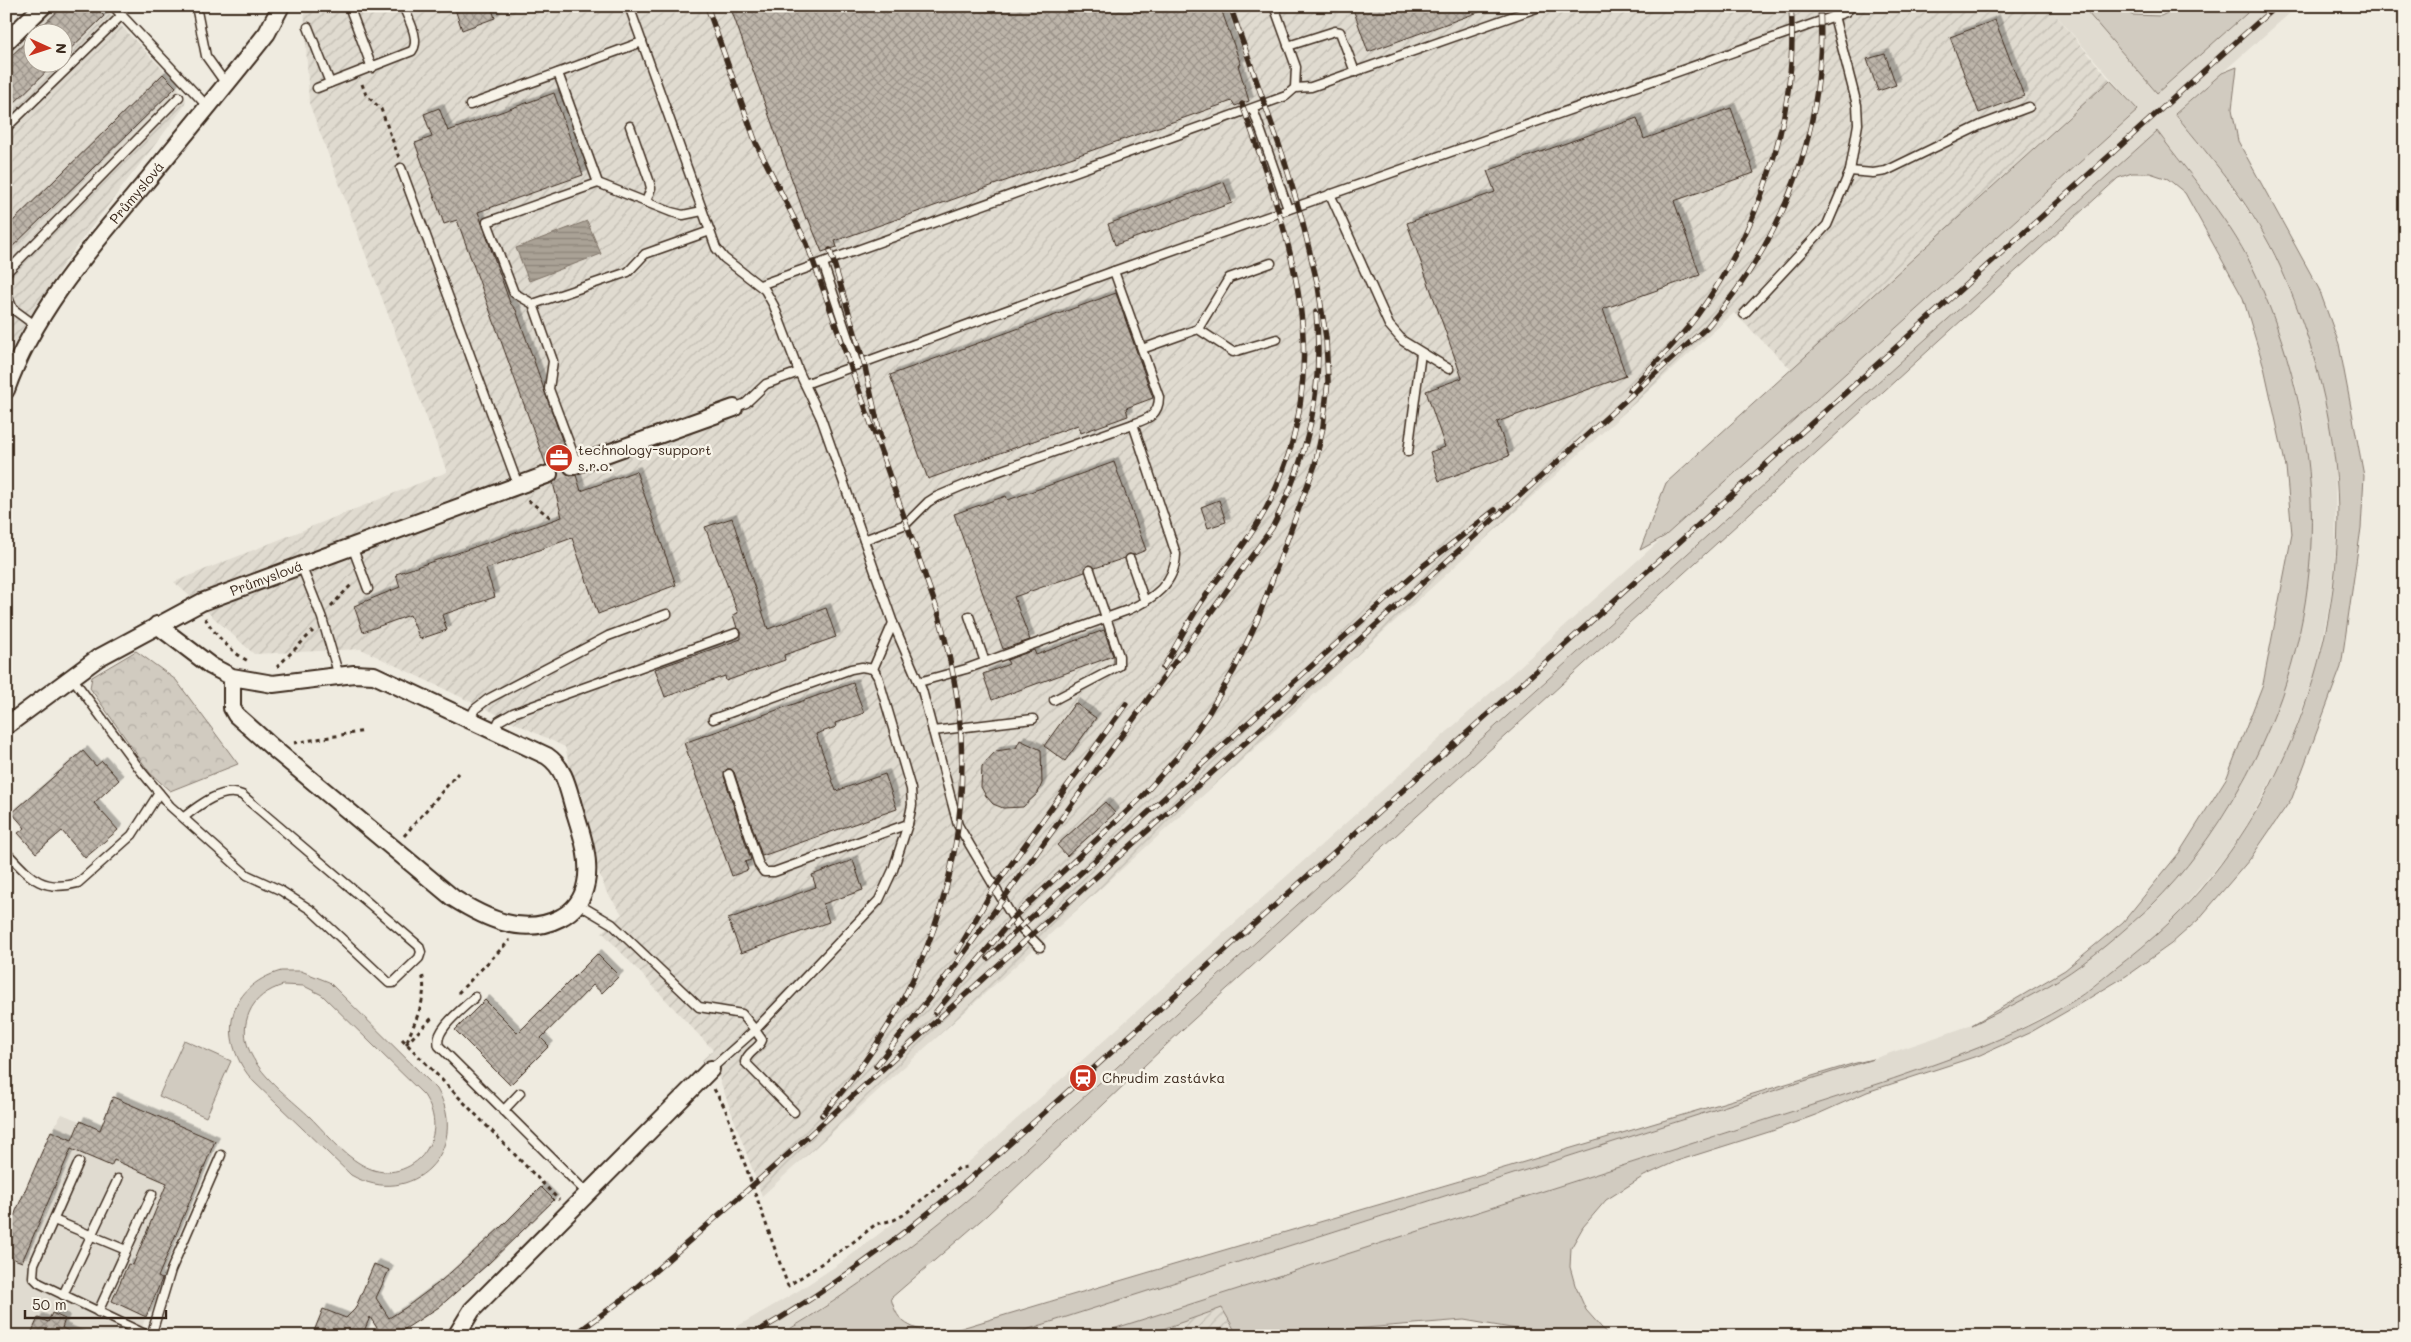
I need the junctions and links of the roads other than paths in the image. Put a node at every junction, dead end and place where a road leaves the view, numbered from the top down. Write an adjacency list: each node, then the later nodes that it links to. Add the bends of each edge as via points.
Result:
1 (43, 6): 14 (street)
2 (113, 6): 11 (lane)
3 (196, 6): 21 (lane, via 206,56)
4 (281, 6): 21 (street, Průmyslová, via 267,33)
5 (349, 6): 17 (lane)
6 (403, 6): 17 (lane, via 415,48)
7 (630, 6): 15 (lane)
8 (1274, 6): 16 (lane)
9 (1542, 6): 18 (lane)
10 (1852, 6): 12 (lane)
11 (122, 15): 26 (lane); 30 (lane)
12 (1834, 16): 32 (lane, via 1857,105 1858,124); 34 (lane)
13 (308, 27): 20 (lane)
14 (6, 42)
15 (642, 42): 19 (lane); 37 (lane)
16 (1288, 46): 18 (lane, via 1340,32); 23 (lane, via 1296,67)
17 (372, 68): 20 (lane)
18 (1356, 72): 23 (lane, via 1311,87)
19 (558, 73): 25 (lane); 33 (lane)
20 (330, 83): 22 (lane)
21 (226, 84): 26 (street, Průmyslová)
22 (317, 88)
23 (1295, 88): 28 (lane, via 1286,96)
24 (179, 97): 42 (lane)
25 (470, 105)
26 (208, 107): 48 (street, Průmyslová, via 94,245)
27 (2030, 107): 32 (lane, via 1980,125 1886,171)
28 (1253, 109): 36 (lane); 39 (lane)
29 (630, 126): 35 (lane, via 651,188)
30 (6, 128)
31 (401, 168): 63 (lane)
32 (1850, 170): 47 (lane, via 1827,224)
33 (598, 183): 35 (lane); 45 (lane, via 487,222 514,293)
34 (1330, 194): 36 (lane); 52 (lane, via 1389,325 1403,341)
35 (646, 202): 37 (lane, via 677,214)
36 (1288, 209): 41 (lane)
37 (702, 211): 38 (lane)
38 (710, 231): 43 (lane, via 724,258); 45 (lane, via 645,254 628,272)
39 (823, 263): 43 (lane); 53 (lane)
40 (1272, 263): 49 (lane, via 1229,278)
41 (1114, 271): 51 (lane); 53 (lane)
42 (7, 274)
43 (760, 285): 55 (lane, via 774,306)
44 (6, 293): 46 (lane)
45 (533, 304): 61 (lane, via 552,361 549,389)
46 (10, 307): 48 (lane)
47 (1744, 314)
48 (36, 326): 57 (street, Průmyslová)
49 (1198, 328): 50 (lane, via 1233,352); 51 (lane)
50 (1277, 339)
51 (1142, 349): 59 (lane, via 1159,403 1151,417)
52 (1421, 353): 54 (lane); 60 (lane)
53 (857, 366): 56 (lane)
54 (1449, 369)
55 (799, 372): 56 (lane); 58 (lane, via 766,384)
56 (805, 384): 64 (lane, via 821,418)
57 (6, 390)
58 (734, 408): 61 (street)
59 (1133, 424): 64 (lane, via 988,475 936,497 906,524); 70 (lane, via 1176,554 1168,582)
60 (1408, 452)
61 (574, 465)
62 (549, 474): 63 (street, Průmyslová)
63 (518, 485): 65 (street, Průmyslová)
64 (864, 540): 74 (lane)
65 (352, 545): 67 (street, Průmyslová); 69 (lane)
66 (1130, 559): 70 (lane)
67 (300, 564): 75 (street, Průmyslová, via 202,602); 80 (lane, via 322,618)
68 (1090, 570): 73 (lane)
69 (368, 589)
70 (1144, 602): 73 (lane)
71 (667, 614): 86 (lane, via 591,644 488,699 475,709)
72 (969, 616): 77 (lane)
73 (1106, 618): 77 (lane); 83 (lane, via 1119,656 1119,666)
74 (893, 623): 78 (lane); 82 (lane)
75 (157, 625): 79 (street, Průmyslová); 81 (street, via 211,666)
76 (736, 633): 88 (lane, via 513,713 499,721)
77 (985, 662): 82 (lane)
78 (873, 669): 84 (lane, via 851,669); 93 (lane, via 911,789)
79 (71, 676): 87 (street, Průmyslová); 91 (lane, via 140,771)
80 (339, 676): 81 (street, via 273,684); 86 (street, via 374,675)
81 (232, 677): 95 (street, via 231,704 234,712 272,748 454,898 487,918 524,926 552,922 571,912)
82 (919, 682): 89 (lane)
83 (1054, 700)
84 (712, 719)
85 (1033, 719): 89 (lane)
86 (469, 720): 88 (street)
87 (7, 724)
88 (494, 731): 95 (street, via 546,756 562,771 586,859 586,882)
89 (933, 731): 96 (lane, via 958,825 1016,923)
90 (729, 774): 93 (lane, via 764,872 774,872)
91 (160, 793): 92 (lane); 94 (lane, via 132,836 78,883 44,885 27,874)
92 (184, 817): 92 (lane, via 247,874 288,894 320,917 384,981 393,983 421,952 419,946 242,795 233,793 214,798)
93 (908, 824): 98 (lane, via 879,900)
94 (6, 852)
95 (578, 904): 98 (lane, via 612,924 699,1007 742,1014)
96 (1040, 947)
97 (475, 996): 101 (lane, via 440,1031 437,1041 442,1051)
98 (754, 1030): 99 (lane); 102 (lane, via 762,1040 761,1044 745,1058 745,1062)
99 (708, 1072): 107 (street)
100 (520, 1093): 101 (lane)
101 (503, 1111): 107 (lane)
102 (794, 1112)
103 (221, 1154): 113 (lane, via 171,1270)
104 (79, 1162): 108 (lane)
105 (118, 1179): 109 (lane)
106 (152, 1194): 110 (lane)
107 (588, 1194): 114 (street, via 472,1310)
108 (54, 1220): 109 (lane); 111 (lane, via 32,1274 36,1282)
109 (91, 1235): 110 (lane); 111 (lane)
110 (126, 1250): 112 (lane)
111 (63, 1295): 112 (lane)
112 (98, 1312): 113 (lane)
113 (150, 1336)
114 (456, 1336)

